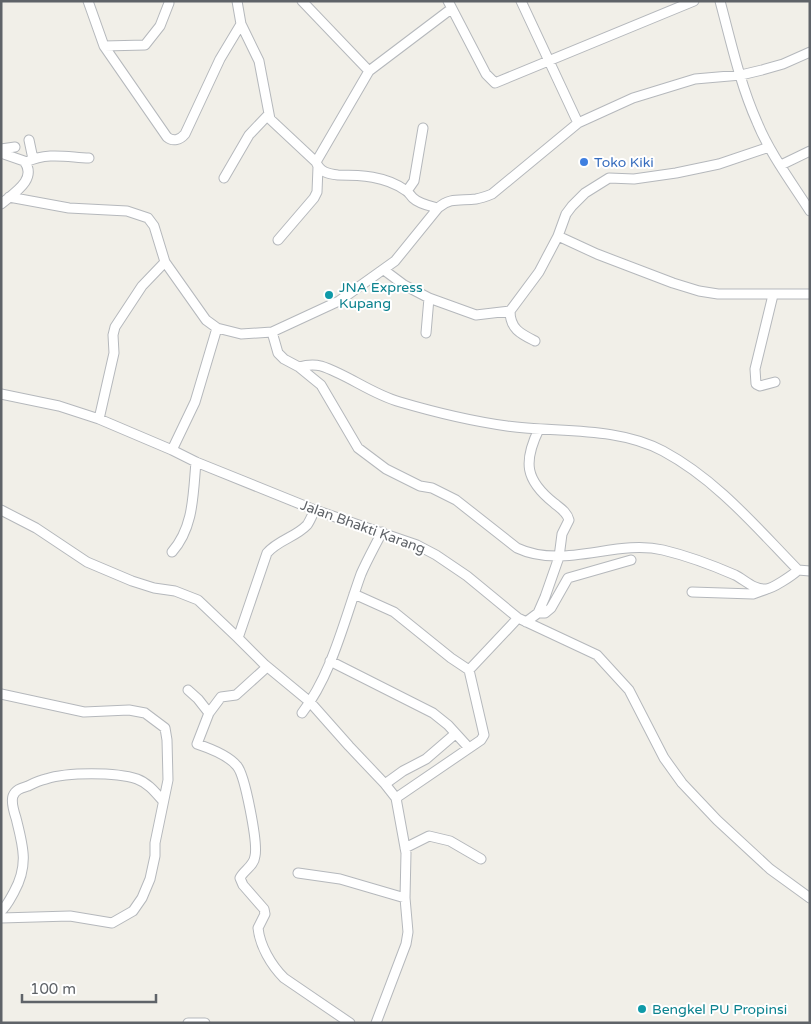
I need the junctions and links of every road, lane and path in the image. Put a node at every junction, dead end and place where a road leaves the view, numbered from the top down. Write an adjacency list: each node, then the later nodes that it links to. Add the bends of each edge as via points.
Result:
1 (88, 1): 10 (street)
2 (237, 1): 9 (street)
3 (302, 1): 13 (street)
4 (694, 1): 12 (street)
5 (720, 1): 14 (street)
6 (524, 2): 12 (street)
7 (169, 3): 10 (street, via 160,26 145,45)
8 (450, 5): 12 (street, via 486,74 495,83); 13 (street)
9 (241, 24): 10 (street, via 180,139 166,137); 15 (street, via 259,61)
10 (104, 46)
11 (810, 52): 14 (street, via 783,64)
12 (549, 61): 16 (street)
13 (369, 71): 26 (street)
14 (741, 75): 16 (street, via 695,79 664,88); 20 (street)
15 (268, 115): 26 (street); 28 (street, via 250,135)
16 (578, 123): 32 (street, via 492,194 476,199 454,199)
17 (423, 128): 29 (street, via 414,181)
18 (29, 140): 25 (street)
19 (15, 147): 21 (street)
20 (769, 147): 27 (street); 34 (street, via 732,160 676,173 634,179 609,178 585,193 572,206)
21 (1, 149)
22 (810, 151): 27 (street)
23 (1, 153): 25 (street)
24 (89, 158): 25 (street, via 56,155)
25 (29, 161): 30 (street, via 27,178 22,187)
26 (317, 165): 29 (street, via 324,172 375,177); 35 (street, via 314,198)
27 (781, 165): 33 (street)
28 (224, 178)
29 (407, 191): 32 (street, via 419,203)
30 (9, 197): 31 (street); 36 (street, via 69,208 141,215 154,226)
31 (1, 204)
32 (438, 208): 37 (street)
33 (810, 211)
34 (558, 236): 39 (street, via 597,254 699,291); 41 (street, via 539,272)
35 (278, 240)
36 (166, 262): 42 (street, via 206,320); 49 (street, via 142,286 115,327 114,353)
37 (384, 270): 40 (street); 43 (street, via 339,301)
38 (810, 294): 39 (street)
39 (772, 295): 47 (street, via 755,378 760,386)
40 (429, 298): 41 (street, via 476,315); 44 (street)
41 (510, 312): 45 (street, via 513,326)
42 (217, 328): 43 (street, via 241,334); 51 (street, via 195,402)
43 (272, 332): 46 (street, via 278,353)
44 (426, 333)
45 (535, 341)
46 (298, 367): 50 (street, via 320,366 399,402 507,426); 57 (street, via 321,385 358,448 371,459 420,486 456,500 517,548)
47 (776, 382)
48 (1, 394): 49 (street, Jalan Bhakti Karang, via 59,406)
49 (99, 419): 51 (street, Jalan Bhakti Karang)
50 (539, 429): 57 (street, via 530,455 532,480 569,517 562,534); 59 (street, via 615,435 662,450 727,496)
51 (172, 450): 52 (street, Jalan Bhakti Karang)
52 (196, 462): 54 (street, Jalan Bhakti Karang); 56 (street, via 191,514 181,540)
53 (1, 510): 66 (street, via 36,528 87,562 132,581 198,600)
54 (315, 510): 55 (street, Jalan Bhakti Karang); 66 (street, via 308,524 267,553)
55 (382, 532): 63 (street); 65 (street, Jalan Bhakti Karang, via 436,555)
56 (172, 552)
57 (559, 557): 61 (street, via 631,548 662,550 697,560 737,576 752,586); 64 (street)
58 (630, 560): 64 (street, via 568,578 551,608 545,613)
59 (798, 570): 60 (street); 61 (street)
60 (810, 571)
61 (767, 589): 62 (street, via 753,594)
62 (692, 592)
63 (354, 594): 67 (street); 69 (street, via 394,612)
64 (538, 613): 65 (street)
65 (522, 620): 69 (street); 84 (street, Jalan Bhakti Karang, via 587,649 606,663 629,690 664,758 682,783 770,869)
66 (238, 638): 68 (street)
67 (330, 661): 72 (street); 75 (street, via 433,712)
68 (267, 667): 72 (street); 73 (street, via 236,695 221,697)
69 (469, 670): 76 (street, via 484,735)
70 (188, 690): 73 (street)
71 (1, 694): 79 (street, via 84,712 129,710 145,713 165,728 168,780)
72 (310, 702): 74 (street); 77 (street)
73 (209, 713): 89 (street, via 197,744 232,761 241,770 256,844 254,861 240,878 264,909 258,928 266,954 284,978)
74 (302, 713)
75 (455, 734): 76 (street); 77 (street, via 426,759)
76 (469, 748): 78 (street)
77 (385, 784): 78 (street)
78 (396, 798): 80 (street)
79 (163, 801): 85 (street, via 144,782 111,774 47,778 17,790 12,797 22,841 23,870 18,886); 86 (street, via 150,878 133,911 112,923 70,916)
80 (405, 848): 81 (street, via 430,836 450,841); 83 (street)
81 (481, 859)
82 (298, 873): 83 (street, via 340,879)
83 (405, 898): 90 (street, via 406,944)
84 (810, 898)
85 (1, 911)
86 (1, 918)
87 (188, 1023): 88 (street)
88 (205, 1023)
89 (350, 1023)
90 (376, 1023)

